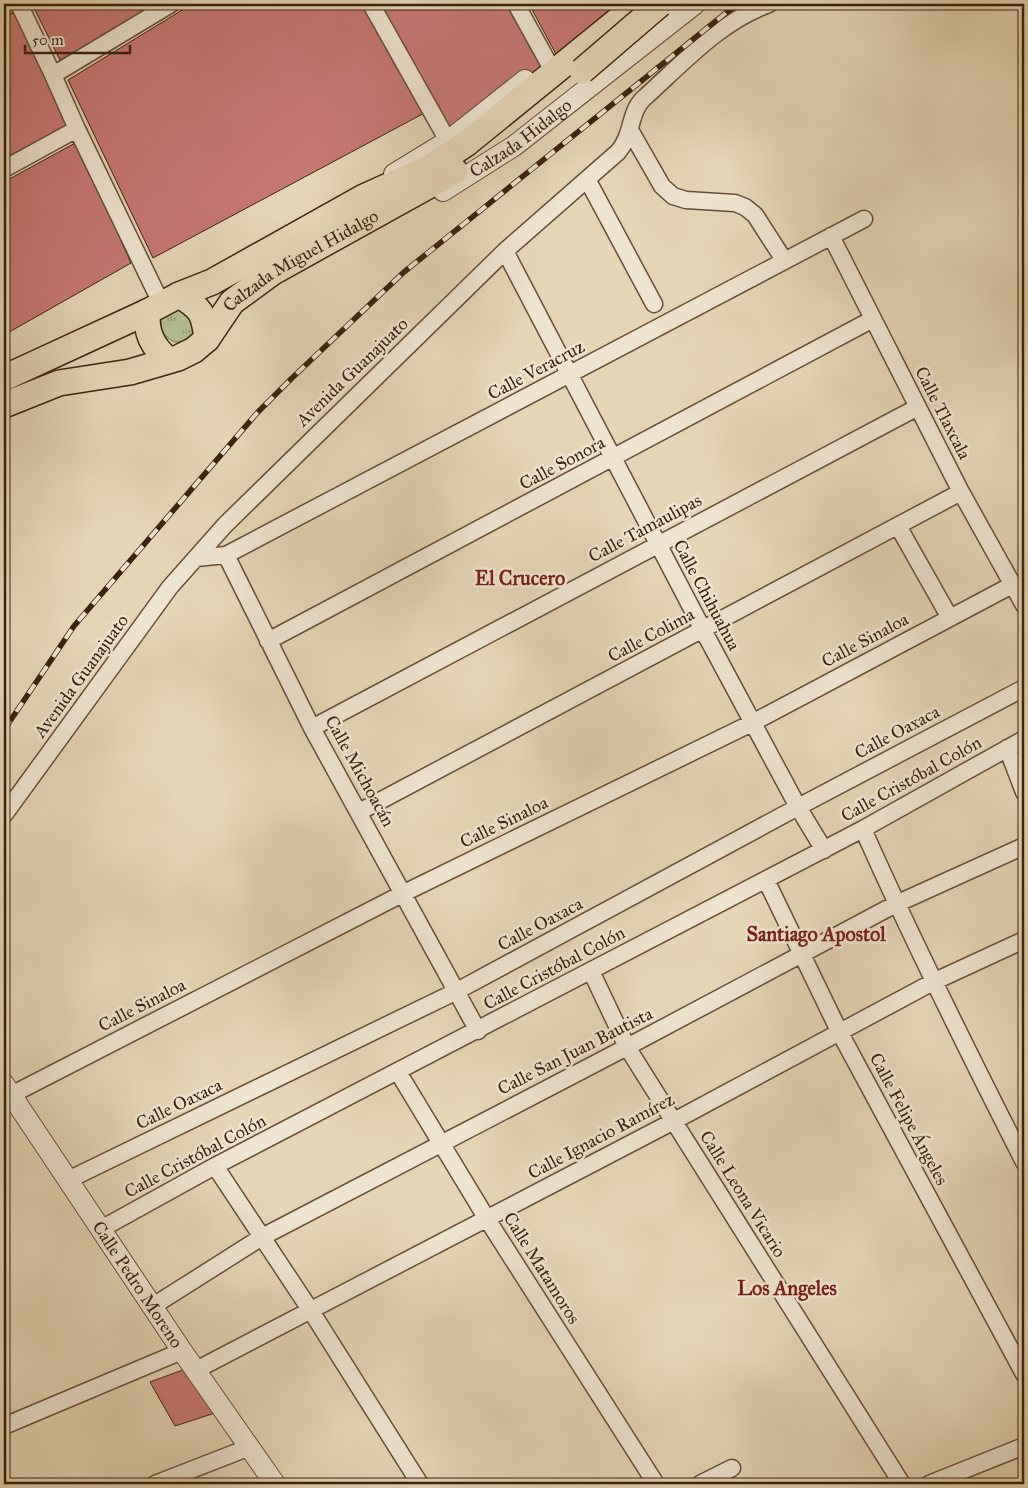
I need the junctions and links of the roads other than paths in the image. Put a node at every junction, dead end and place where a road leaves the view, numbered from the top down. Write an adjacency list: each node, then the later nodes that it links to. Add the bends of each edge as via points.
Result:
1 (19, 4): 15 (street)
2 (171, 4): 11 (street)
3 (371, 4): 18 (street)
4 (516, 4): 13 (street)
5 (627, 4): 13 (street, Calzada Miguel Hidalgo)
6 (638, 4): 14 (main road)
7 (646, 4): 12 (street)
8 (660, 4): 14 (main road, bridge)
9 (695, 4): 12 (street, Calzada Hidalgo)
10 (769, 4): 17 (street, Avenida Guanajuato, via 723,28 642,99)
11 (151, 9): 15 (street)
12 (664, 30): 24 (street, Calzada Hidalgo, via 514,146 455,185)
13 (548, 62): 18 (street, Calzada Miguel Hidalgo)
14 (578, 64): 21 (main road, Calzada Miguel Hidalgo, via 438,162); 24 (main road, Calzada Miguel Hidalgo, via 477,157)
15 (54, 74): 16 (street)
16 (76, 129): 19 (street); 27 (street)
17 (630, 130): 20 (street, Avenida Guanajuato, via 618,152); 26 (street, via 662,186 673,196 745,207 756,215)
18 (448, 141): 21 (street, Calzada Miguel Hidalgo, via 379,183)
19 (4, 170)
20 (587, 179): 25 (street, Avenida Guanajuato); 28 (street)
21 (364, 197): 27 (main road, Calzada Miguel Hidalgo, via 212,282)
22 (864, 219): 23 (street, Calle Veracruz)
23 (831, 236): 26 (street, Calle Veracruz); 29 (street, Calle Tlaxcala)
24 (327, 243): 30 (main road, Calzada Miguel Hidalgo, via 273,272 232,302)
25 (505, 251): 32 (street, Calle Chihuahua); 41 (street, Avenida Guanajuato, via 225,525)
26 (784, 260): 32 (street, Calle Veracruz)
27 (162, 303): 30 (main road, via 191,302 201,311); 31 (main road, via 146,326 150,339); 33 (main road, Calzada Miguel Hidalgo)
28 (654, 304)
29 (873, 319): 35 (street, Calle Tlaxcala); 36 (street, Calle Sonora)
30 (207, 339): 31 (main road, Calzada Miguel Hidalgo, via 194,350)
31 (168, 360): 34 (main road, Calzada Miguel Hidalgo, via 130,372 59,383)
32 (571, 374): 36 (street, Calle Chihuahua); 40 (street, Calle Veracruz)
33 (4, 378)
34 (4, 405)
35 (918, 407): 37 (street, Calle Tlaxcala); 39 (street, Calle Tamaulipas)
36 (612, 459): 39 (street, Calle Chihuahua); 46 (street, Calle Sonora)
37 (961, 492): 38 (street, Calle Colima); 42 (street, Calle Tlaxcala)
38 (898, 526): 44 (street); 45 (street, Calle Colima)
39 (658, 544): 45 (street, Calle Chihuahua); 49 (street, Calle Tamaulipas)
40 (226, 555): 41 (street); 46 (street, Calle Michoacán)
41 (196, 558): 55 (street, Avenida Guanajuato, via 170,587)
42 (1014, 584): 43 (street, Calle Tlaxcala); 44 (street, Calle Sinaloa)
43 (1024, 605)
44 (950, 618): 48 (street, Calle Sinaloa)
45 (702, 630): 48 (street, Calle Chihuahua); 54 (street, Calle Colima)
46 (268, 641): 49 (street, Calle Michoacán)
47 (1024, 688): 53 (street, Calle Oaxaca)
48 (752, 723): 53 (street, Calle Chihuahua); 60 (street, Calle Sinaloa)
49 (312, 728): 54 (street, Calle Michoacán)
50 (1024, 740): 51 (street, Calle Cristóbal Colón)
51 (1007, 748): 52 (street); 56 (street, Calle Cristóbal Colón)
52 (1024, 792)
53 (798, 807): 58 (street, Calle Chihuahua); 66 (street, Calle Oaxaca)
54 (359, 812): 60 (street, Calle Michoacán)
55 (4, 816)
56 (863, 829): 58 (street, Calle Cristóbal Colón); 61 (street)
57 (1024, 846): 61 (street, Calle San Juan Bautista)
58 (824, 850): 59 (street, Calle Cristóbal Colón)
59 (766, 880): 63 (street, Calle Felipe Ángeles); 64 (street, Calle Cristóbal Colón)
60 (404, 893): 66 (street, Calle Michoacán); 71 (street, Calle Sinaloa)
61 (896, 904): 63 (street, Calle San Juan Bautista); 65 (street)
62 (1024, 940): 65 (street, Calle Ignacio Ramírez)
63 (803, 954): 68 (street, Calle Felipe Ángeles); 69 (street, Calle San Juan Bautista)
64 (591, 971): 67 (street, Calle Cristóbal Colón); 69 (street, Calle Leona Vicario)
65 (933, 982): 68 (street, Calle Ignacio Ramírez); 74 (street)
66 (457, 991): 67 (street, Calle Michoacán); 76 (street, Calle Oaxaca)
67 (478, 1031): 70 (street, Calle Cristóbal Colón)
68 (840, 1033): 72 (street, Calle Ignacio Ramírez); 84 (street, Calle Felipe Ángeles)
69 (627, 1047): 72 (street, Calle Leona Vicario); 73 (street, Calle San Juan Bautista)
70 (398, 1072): 73 (street, Calle Matamoros); 75 (street, Calle Cristóbal Colón)
71 (7, 1090): 76 (street, Calle Pedro Moreno)
72 (674, 1121): 77 (street, Calle Ignacio Ramírez); 94 (street, Calle Leona Vicario)
73 (441, 1143): 77 (street, Calle Matamoros); 79 (street, Calle San Juan Bautista)
74 (1024, 1162)
75 (215, 1166): 78 (street, Calle Cristóbal Colón); 79 (street)
76 (68, 1180): 78 (street, Calle Pedro Moreno)
77 (487, 1219): 81 (street, Calle Ignacio Ramírez); 92 (street, Calle Matamoros)
78 (101, 1229): 80 (street, Calle Pedro Moreno)
79 (262, 1237): 80 (street, Calle San Juan Bautista); 81 (street)
80 (153, 1306): 82 (street, Calle Pedro Moreno)
81 (311, 1311): 83 (street, Calle Ignacio Ramírez); 91 (street)
82 (182, 1350): 83 (street, Calle Pedro Moreno); 85 (street)
83 (196, 1370): 87 (street, Calle Pedro Moreno)
84 (1024, 1374)
85 (4, 1426)
86 (1024, 1446): 95 (street)
87 (250, 1447): 89 (street); 90 (street, Calle Pedro Moreno)
88 (732, 1468): 93 (street)
89 (159, 1484)
90 (275, 1484)
91 (420, 1484)
92 (656, 1484)
93 (700, 1484)
94 (902, 1484)
95 (930, 1484)

